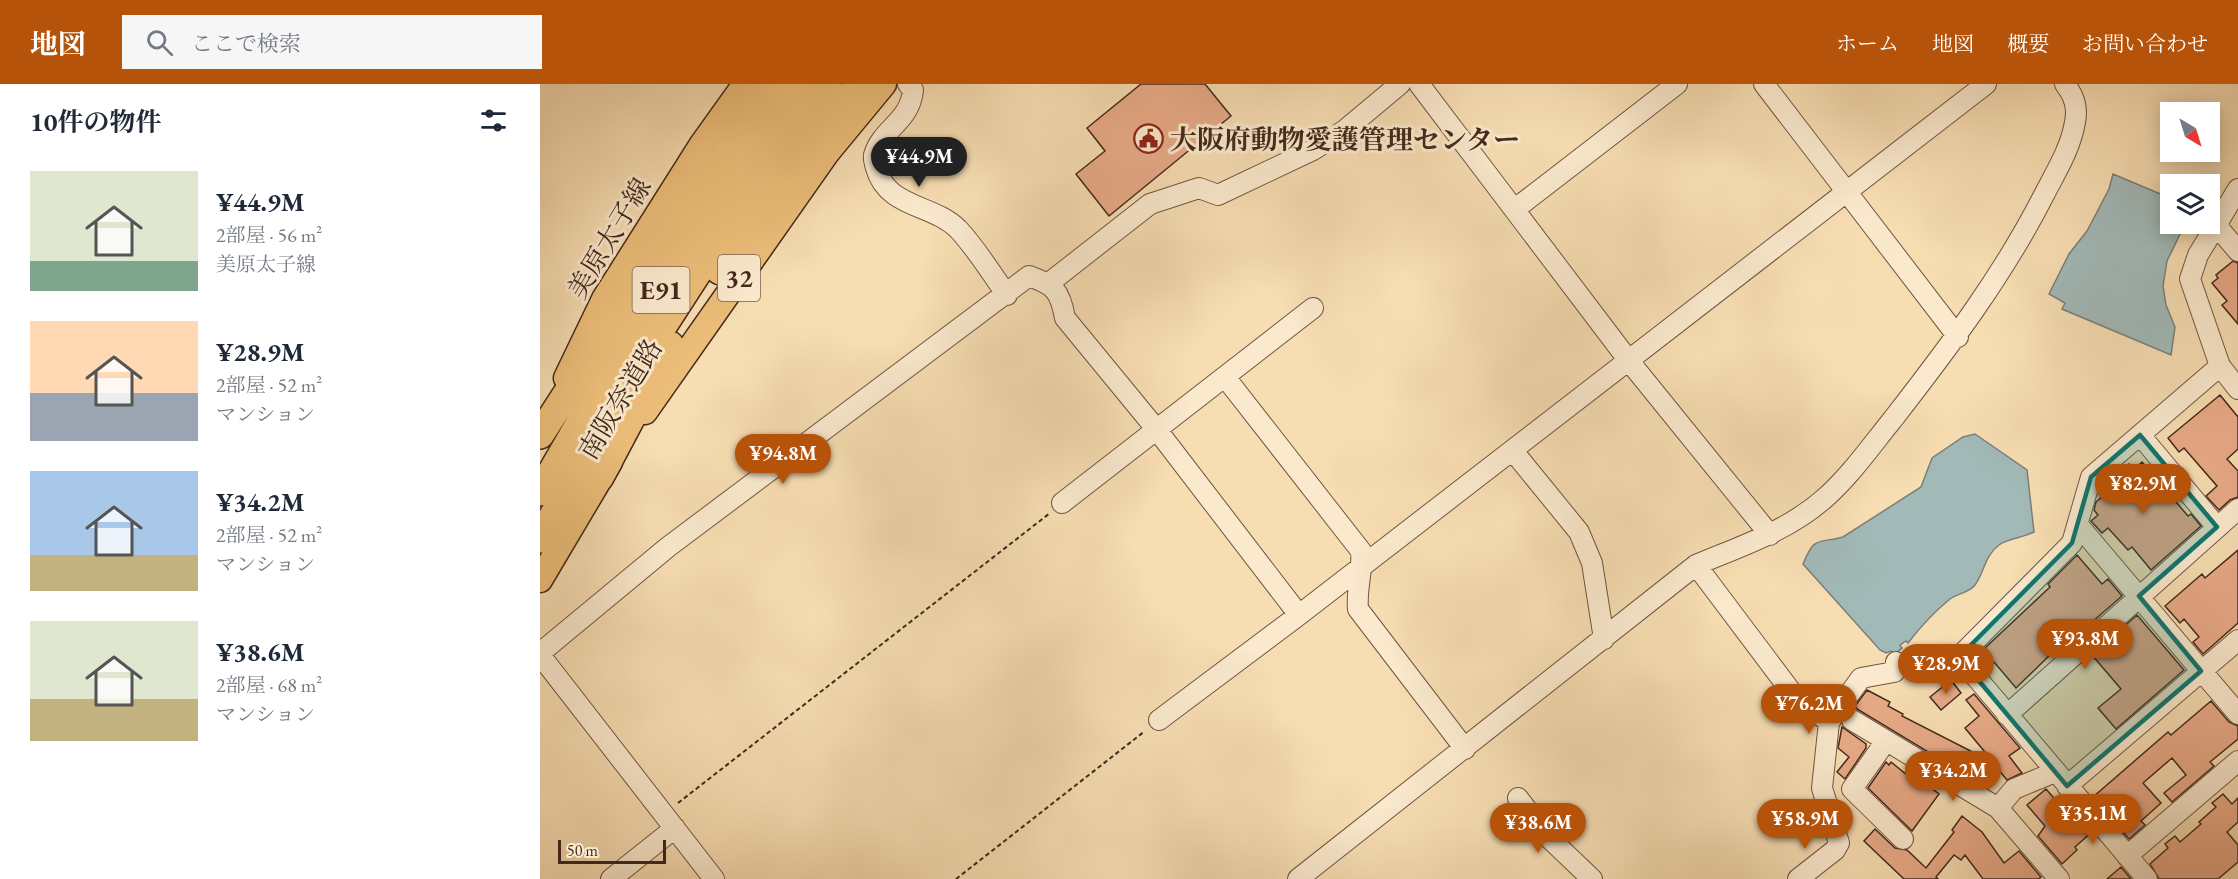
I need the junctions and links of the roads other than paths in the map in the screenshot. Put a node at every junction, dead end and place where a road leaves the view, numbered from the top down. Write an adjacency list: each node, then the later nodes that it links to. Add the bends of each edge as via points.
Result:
1 (745, 84): 29 (main road, 美原太子線, via 702,144 604,299)
2 (828, 84): 12 (highway, 南阪奈道路 / E91)
3 (859, 84): 32 (highway, via 729,258 664,355)
4 (884, 84): 32 (main road, 32, via 827,153)
5 (908, 84): 21 (street, via 913,90 912,106 879,144 873,157 878,177 911,206 946,219 957,228)
6 (1400, 84): 20 (street, via 1345,130 1313,150 1218,195 1199,188 1150,204)
7 (1419, 84): 15 (street)
8 (1677, 84): 15 (street)
9 (1764, 84): 14 (street)
10 (1986, 84): 14 (street)
11 (2065, 84): 23 (street, via 2073,94 2076,108 2063,157 2031,221)
12 (794, 93): 29 (highway, via 625,303); 33 (highway, 南阪奈道路 / E91, via 717,203 615,362); 39 (highway, 南阪奈道路 / E91)
13 (2238, 189): 16 (street)
14 (1847, 192): 23 (street); 24 (street)
15 (1515, 209): 24 (street)
16 (2220, 217)
17 (2220, 231): 19 (street)
18 (2210, 234): 25 (street, via 2190,279)
19 (2238, 251)
20 (1050, 283): 21 (street, via 1029,276); 28 (street, via 1061,298 1065,318)
21 (1007, 295): 47 (street, via 668,547)
22 (1313, 308): 26 (street)
23 (1958, 337): 38 (street, via 1856,466 1826,497)
24 (1629, 361): 31 (street); 38 (street)
25 (2220, 366): 27 (street); 30 (street)
26 (1225, 377): 28 (street); 41 (street, via 1361,551)
27 (2238, 388)
28 (1157, 430): 34 (street); 44 (street)
29 (540, 433)
30 (2140, 435): 36 (street, via 2091,477); 37 (street)
31 (1513, 451): 41 (street); 45 (street, via 1579,532 1592,563)
32 (600, 477): 42 (main road, 32)
33 (540, 492)
34 (1062, 503)
35 (2238, 509): 37 (street)
36 (2079, 526): 43 (street); 51 (street, via 2072,543 1959,657)
37 (2217, 526): 43 (street)
38 (1770, 535): 40 (street)
39 (540, 539)
40 (1696, 565): 45 (street); 54 (street, via 1796,698)
41 (1363, 566): 44 (street); 56 (street, via 1358,609)
42 (540, 580)
43 (2139, 596): 49 (street); 51 (street)
44 (1299, 615): 52 (street)
45 (1604, 639): 56 (street)
46 (2238, 639): 49 (street)
47 (540, 654): 61 (street)
48 (1896, 662): 54 (street, via 1894,672 1861,678)
49 (2201, 671): 50 (street); 58 (street)
50 (2238, 714)
51 (2007, 715): 58 (street)
52 (1159, 720)
53 (1852, 720): 55 (street)
54 (1829, 722): 64 (street, via 1822,788 1839,843)
55 (1886, 741): 60 (street); 62 (street, via 1852,789)
56 (1465, 749): 67 (street)
57 (2238, 760): 63 (street)
58 (2061, 779): 60 (street, via 2014,789); 63 (street)
59 (1518, 798): 68 (street, via 1546,836)
60 (1998, 808): 69 (street)
61 (675, 828): 65 (street); 66 (street)
62 (1903, 839)
63 (2127, 856): 70 (street)
64 (1802, 878)
65 (611, 879)
66 (714, 879)
67 (1298, 879)
68 (1592, 879)
69 (2059, 879)
70 (2147, 879)

